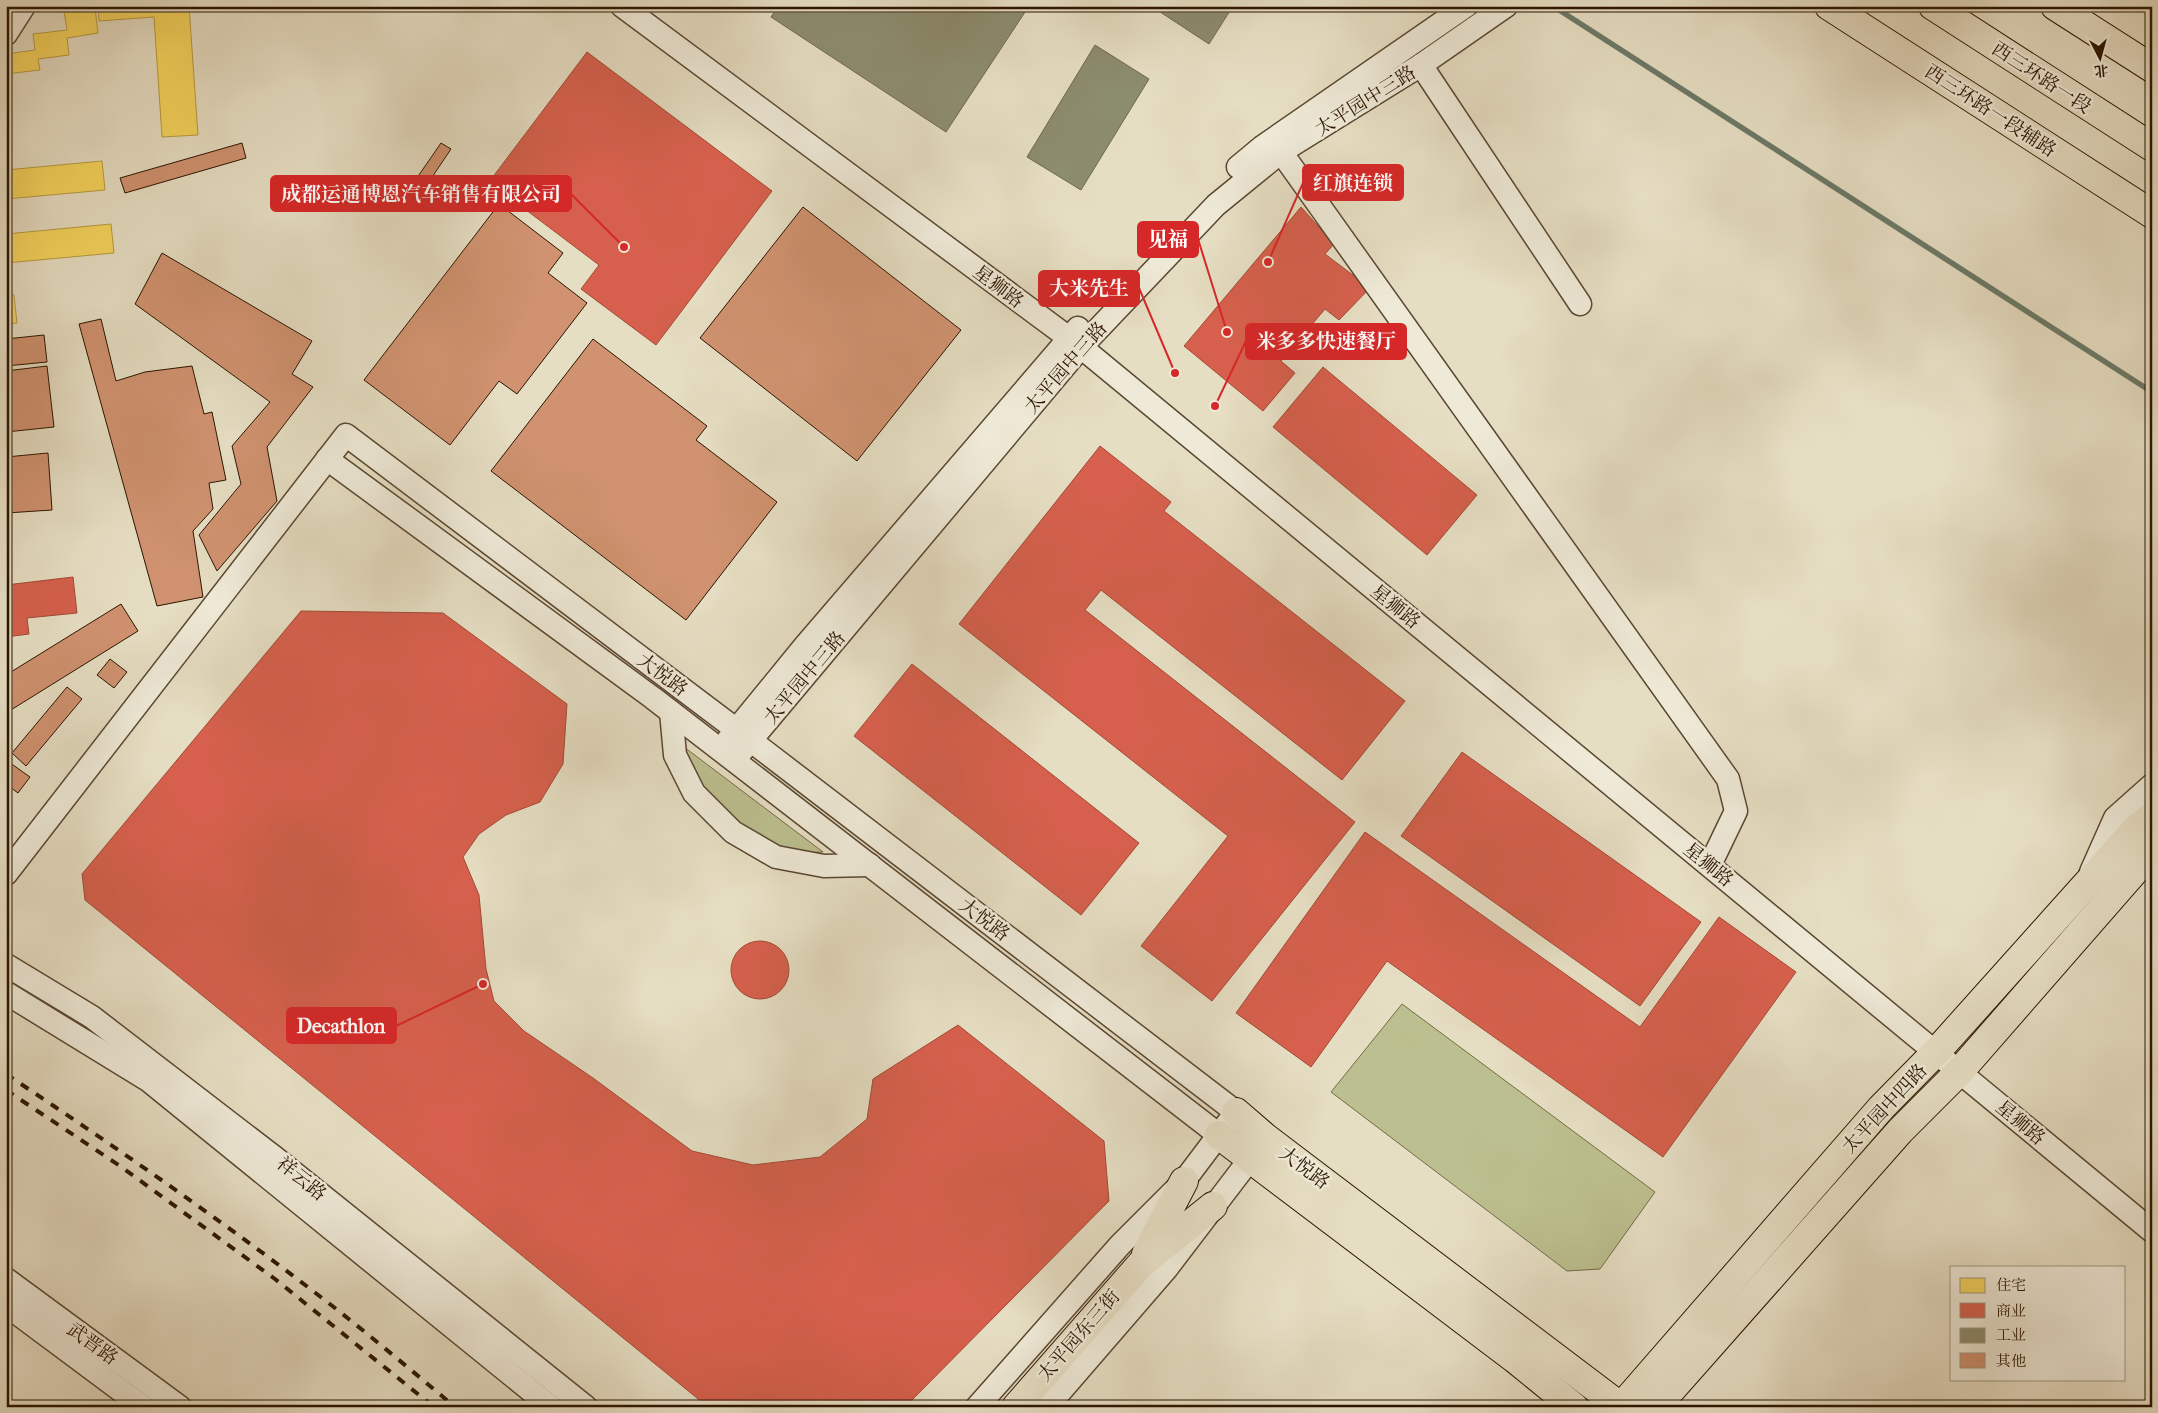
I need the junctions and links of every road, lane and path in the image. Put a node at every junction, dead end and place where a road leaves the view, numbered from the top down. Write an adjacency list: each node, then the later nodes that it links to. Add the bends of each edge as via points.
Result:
1 (24, 6): 8 (street)
2 (622, 6): 16 (street, 星狮路)
3 (1466, 6): 16 (street, 太平园中三路, via 1262,147 1210,190)
4 (1506, 6): 9 (street, 太平园中三路)
5 (1829, 6): 14 (main road, 西三环路一段辅路)
6 (1933, 6): 11 (main road, 西三环路一段)
7 (2055, 6): 10 (main road)
8 (6, 34)
9 (1421, 65): 12 (street, 太平园中三路); 15 (street)
10 (2152, 68)
11 (2141, 140): 13 (main road)
12 (1282, 152): 16 (street, 太平园中三路, via 1216,205); 24 (street, via 1728,780 1736,811)
13 (2152, 166)
14 (2152, 214)
15 (1580, 304)
16 (1074, 342): 19 (street, 太平园中三路); 24 (street, 星狮路)
17 (327, 459): 18 (street); 19 (street, 大悦路, via 346,435); 27 (street)
18 (672, 712): 20 (street); 25 (street, via 675,755 694,793 733,832 776,857 824,866)
19 (744, 734): 20 (street, 太平园中三路); 34 (street, 大悦路)
20 (728, 755): 25 (street)
21 (2152, 785): 28 (street, via 2115,818)
22 (2152, 816): 28 (main road, 太平园中四路)
23 (2152, 851): 29 (main road)
24 (1710, 865): 32 (street, 星狮路)
25 (870, 866): 35 (street)
26 (2152, 867): 29 (street)
27 (6, 874)
28 (2086, 883): 32 (main road, 太平园中四路)
29 (2105, 904): 33 (main road)
30 (6, 965): 47 (street, 祥云路, via 100,1023 274,1156)
31 (6, 993): 46 (street, 祥云路, via 148,1080)
32 (1937, 1052): 33 (street, 星狮路); 52 (main road, 太平园中四路, via 1881,1108)
33 (1960, 1071): 40 (street, 星狮路); 53 (main road, via 1900,1131)
34 (1236, 1112): 35 (street); 36 (main road, 大悦路)
35 (1219, 1135): 37 (main road); 38 (street)
36 (1266, 1138): 37 (street); 52 (main road, 大悦路)
37 (1249, 1160): 39 (street); 51 (main road, via 1515,1358)
38 (1184, 1181): 41 (main road); 48 (street, via 1120,1245)
39 (1213, 1206): 41 (main road); 50 (street, via 1167,1268)
40 (2152, 1231)
41 (1141, 1264): 49 (main road, 太平园东三街)
42 (6, 1279): 45 (street, 武晋路)
43 (6, 1305): 44 (street, 武晋路)
44 (143, 1407)
45 (180, 1407)
46 (551, 1407)
47 (586, 1407)
48 (977, 1407)
49 (1016, 1407)
50 (1047, 1407)
51 (1574, 1407)
52 (1621, 1407)
53 (1656, 1407)

